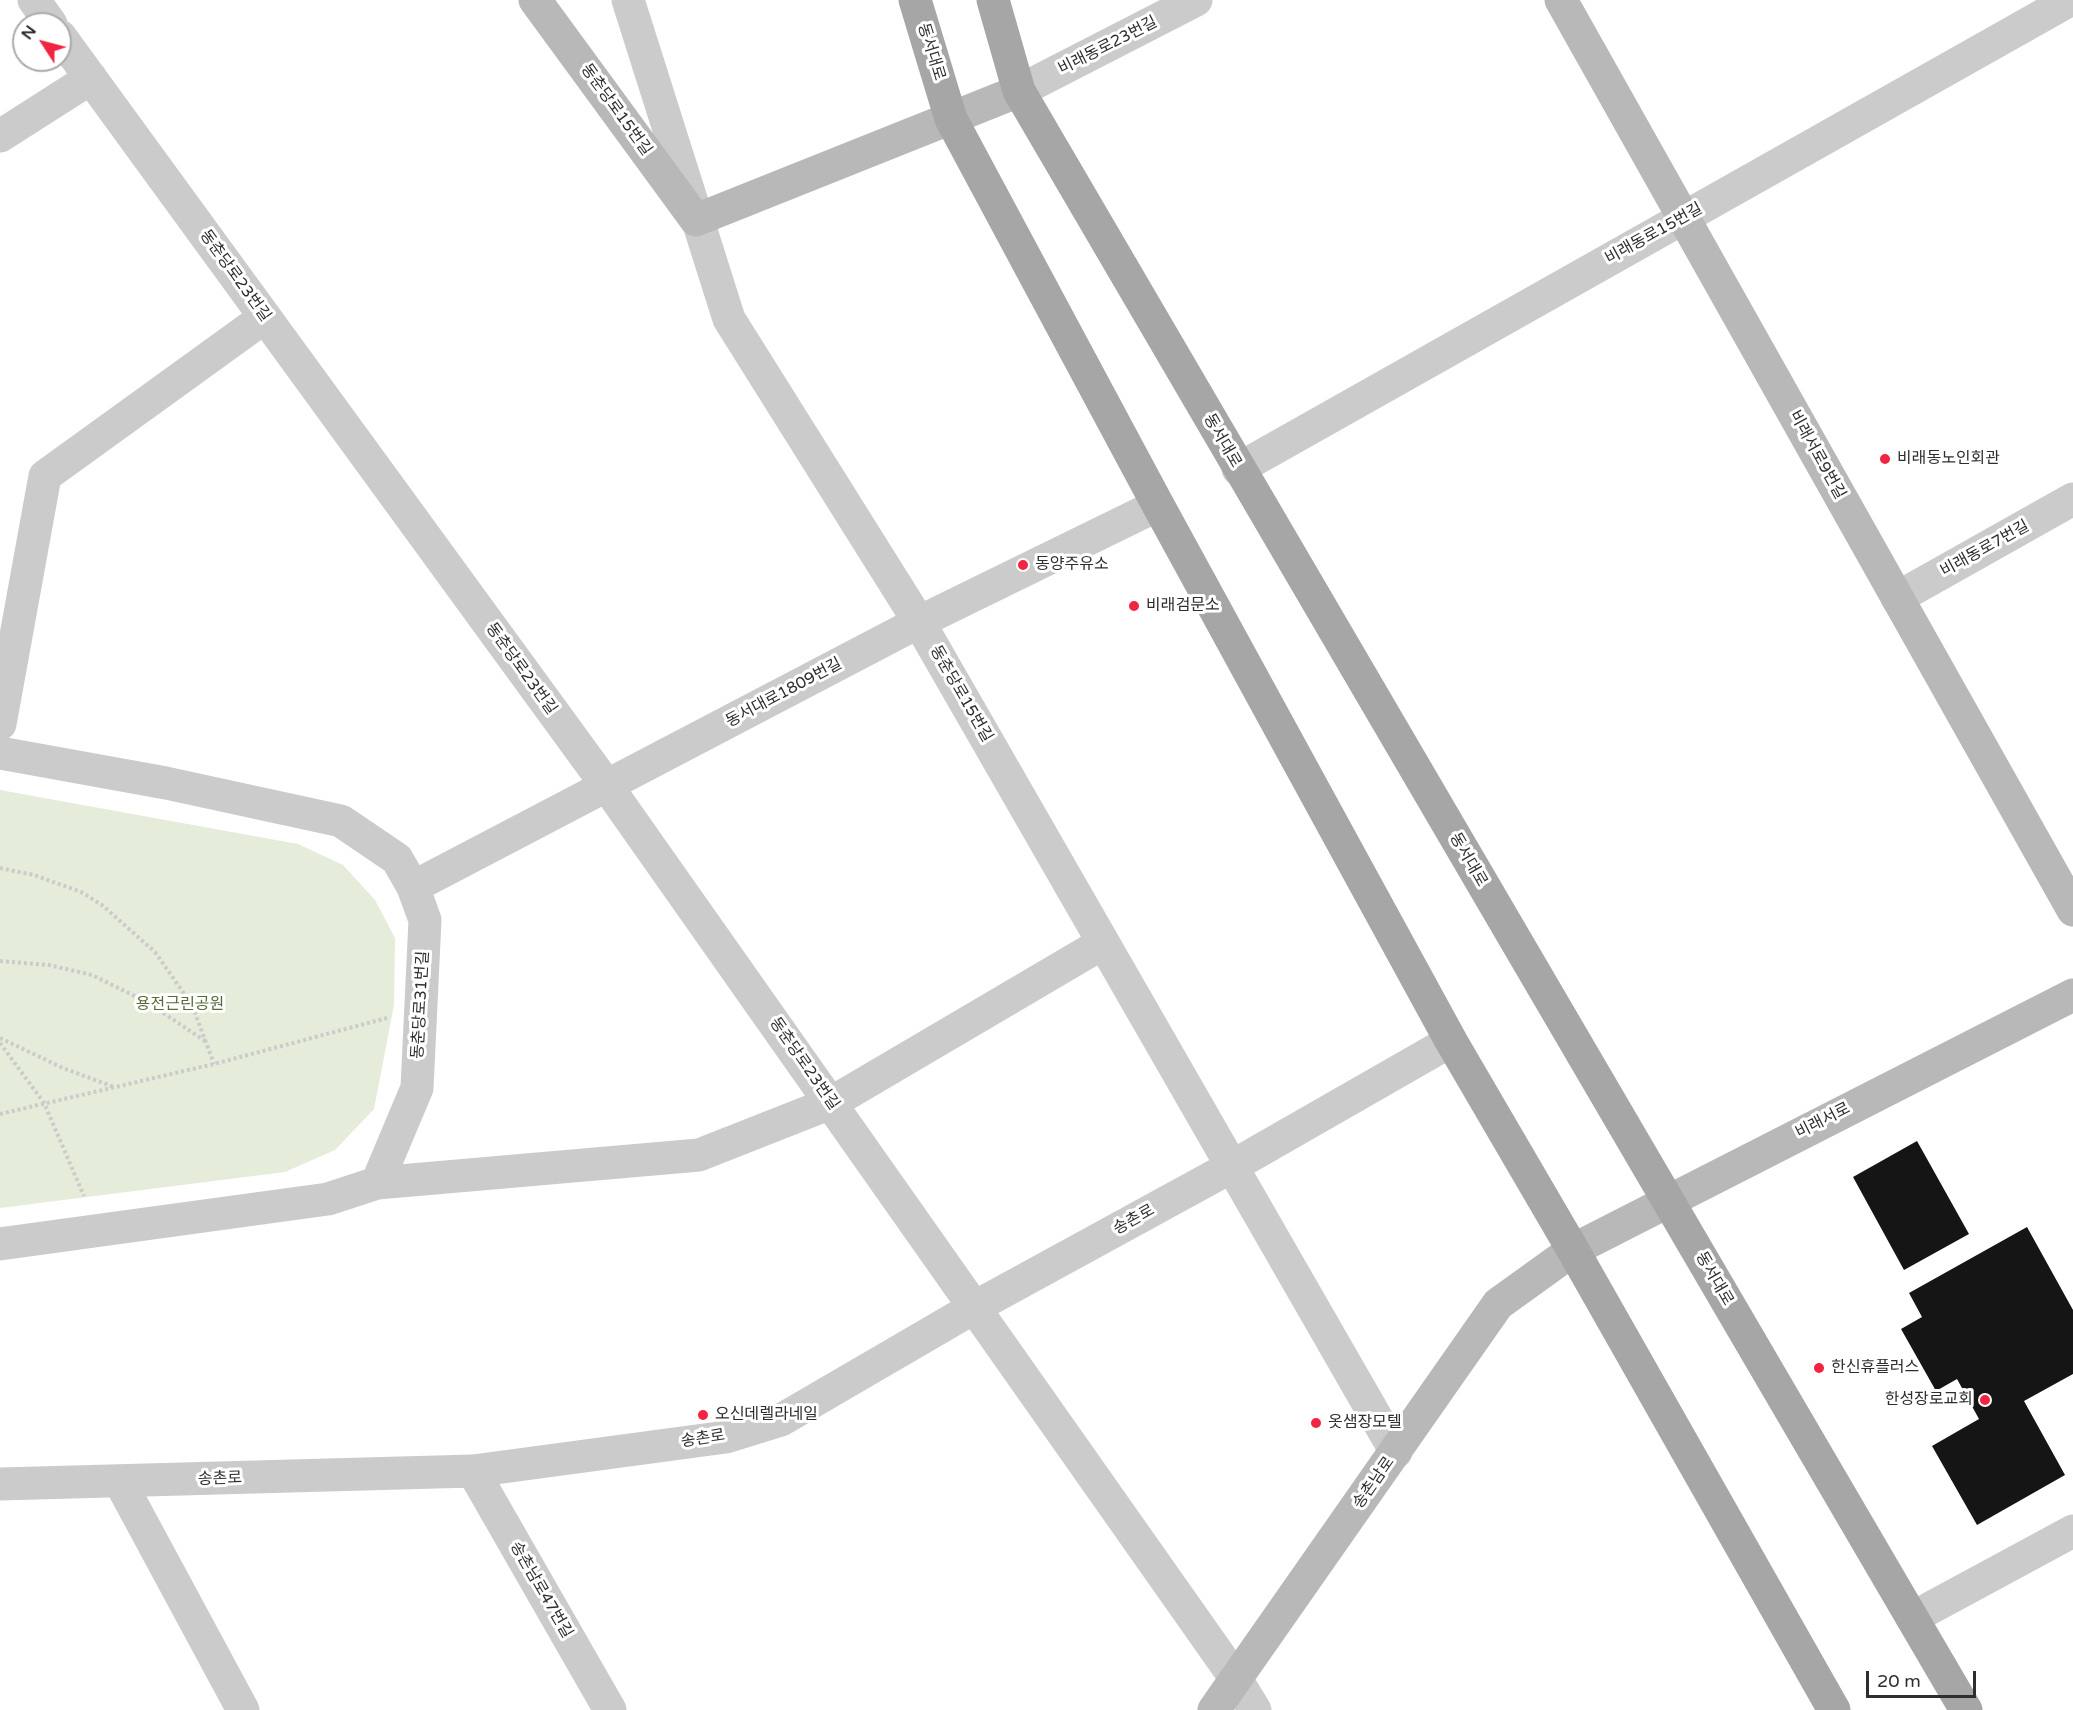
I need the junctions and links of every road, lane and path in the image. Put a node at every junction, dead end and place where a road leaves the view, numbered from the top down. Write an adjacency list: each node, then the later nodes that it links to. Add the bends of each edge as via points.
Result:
1 (535, 0): 14 (street, 동춘당로15번길)
2 (628, 0): 14 (street, 동춘당로15번길)
3 (915, 0): 11 (main road, 동서대로)
4 (993, 0): 10 (main road, 동서대로)
5 (1196, 0): 10 (street, 비래동로23번길)
6 (1561, 0): 13 (street, 비래서로9번길)
7 (2070, 0): 13 (street, 비래동로15번길)
8 (72, 52): 9 (street, 동춘당로23번길)
9 (91, 78): 12 (street); 15 (street, 동춘당로23번길)
10 (1019, 91): 11 (street); 16 (main road, 동서대로)
11 (951, 119): 14 (street); 18 (main road, 동서대로)
12 (0, 136)
13 (1684, 218): 16 (street, 비래동로15번길); 19 (street, 비래서로9번길)
14 (696, 220): 20 (street, 동춘당로15번길, via 729,319)
15 (265, 317): 21 (street, via 45,476); 23 (street, 동춘당로23번길)
16 (1238, 469): 41 (main road, 동서대로)
17 (2073, 500): 19 (street, 비래동로7번길)
18 (1158, 505): 20 (street, 동서대로1809번길); 32 (main road, 동서대로)
19 (1898, 598): 26 (street, 비래서로9번길)
20 (920, 622): 23 (street, 동서대로1809번길); 27 (street, 동춘당로15번길)
21 (0, 724)
22 (0, 753): 25 (street, 동춘당로31번길, via 166,783 341,821 397,859)
23 (607, 786): 25 (street, 동서대로1809번길); 36 (street, 동춘당로23번길)
24 (0, 868): 33 (path, via 64,884 102,905 155,952 192,1005)
25 (414, 887): 40 (street, 동춘당로31번길, via 425,920 417,1088)
26 (2073, 910)
27 (1103, 943): 36 (street); 39 (street, 동춘당로15번길)
28 (0, 961): 33 (path, via 49,964 92,975 147,1002)
29 (2073, 995): 41 (street, 비래서로)
30 (399, 1015): 34 (path)
31 (0, 1041): 35 (path); 37 (path)
32 (1450, 1041): 39 (street, 송촌로); 44 (main road, 동서대로)
33 (206, 1042): 34 (path)
34 (214, 1064): 35 (path)
35 (115, 1087): 37 (path)
36 (831, 1103): 40 (street, via 699,1155); 45 (street, 동춘당로23번길)
37 (44, 1104): 38 (path); 42 (path)
38 (0, 1114)
39 (1231, 1167): 45 (street, 송촌로); 46 (street, 동춘당로15번길)
40 (377, 1183): 43 (street, via 328,1199)
41 (1668, 1200): 44 (street, 비래서로); 51 (main road, 동서대로)
42 (87, 1204)
43 (0, 1244)
44 (1573, 1250): 46 (street, 송촌남로, via 1498,1304); 57 (main road, 동서대로)
45 (975, 1307): 47 (street, 송촌로, via 781,1420 726,1437); 52 (street)
46 (1396, 1452): 52 (street, 송촌남로)
47 (473, 1471): 48 (street, 송촌로); 54 (street, 송촌남로47번길)
48 (120, 1482): 49 (street, 송촌로); 53 (street)
49 (0, 1484)
50 (2073, 1531): 51 (street)
51 (1912, 1618): 58 (main road, 동서대로)
52 (1236, 1679): 55 (street, 송촌남로); 56 (street)
53 (243, 1710)
54 (610, 1710)
55 (1214, 1710)
56 (1255, 1710)
57 (1834, 1710)
58 (1966, 1710)

